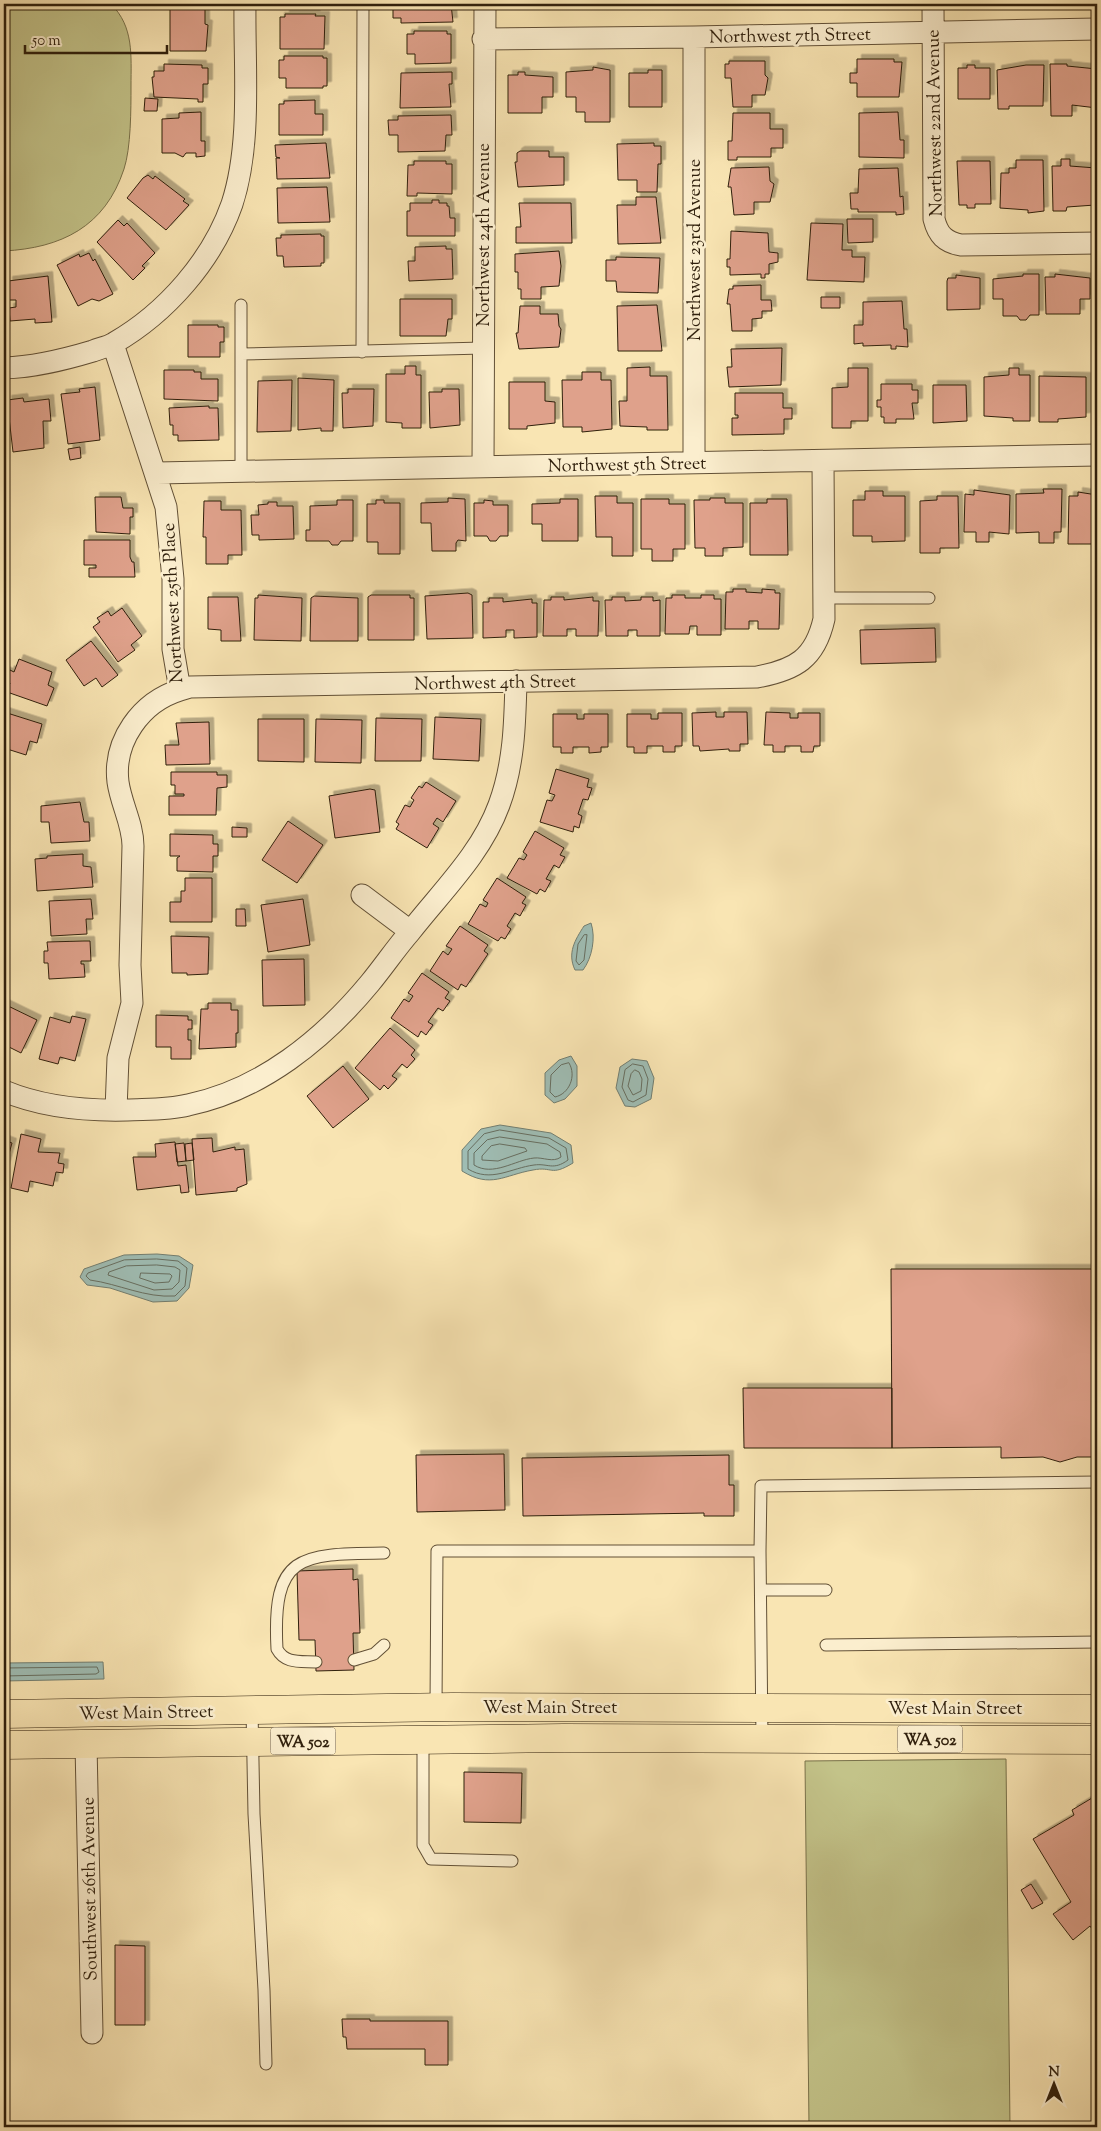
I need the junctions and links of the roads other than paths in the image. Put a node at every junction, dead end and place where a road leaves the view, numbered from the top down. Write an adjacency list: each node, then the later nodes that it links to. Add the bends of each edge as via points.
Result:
1 (245, 4): 11 (street, via 244,139 232,203 215,243 184,286)
2 (363, 4): 13 (lane)
3 (485, 4): 8 (street, Northwest 24th Avenue)
4 (933, 4): 6 (street, Northwest 22nd Avenue)
5 (1097, 29): 6 (street, Northwest 7th Street)
6 (933, 32): 7 (street, Northwest 7th Street); 9 (street, Northwest 22nd Avenue, via 934,219 937,230 945,240 961,245)
7 (694, 37): 8 (street, Northwest 7th Street); 18 (street, Northwest 23rd Avenue)
8 (483, 39): 12 (street, Northwest 24th Avenue)
9 (1097, 243)
10 (242, 305): 14 (lane)
11 (113, 344): 15 (street, via 58,361); 21 (street, Northwest 25th Place)
12 (484, 348): 13 (lane); 19 (street, Northwest 24th Avenue)
13 (362, 352): 14 (lane)
14 (241, 354): 20 (lane)
15 (4, 368)
16 (1097, 455): 17 (street, Northwest 5th Street)
17 (823, 461): 18 (street, Northwest 5th Street); 22 (street)
18 (694, 462): 19 (street, Northwest 5th Street)
19 (483, 466): 20 (street, Northwest 5th Street)
20 (241, 471): 21 (street, Northwest 5th Street)
21 (157, 473): 25 (street, Northwest 25th Place, via 170,538 173,650)
22 (824, 598): 23 (lane); 24 (street, Northwest 4th Street, via 824,619 815,647 792,668 757,677)
23 (929, 598)
24 (516, 682): 25 (street, Northwest 4th Street, via 190,686); 27 (street, via 514,749 500,804 485,836 455,879)
25 (180, 690): 29 (street, Northwest 25th Place, via 166,694 141,715 124,739 117,766 122,801 133,832 132,1003 118,1058)
26 (362, 895): 27 (street)
27 (410, 931): 29 (street, via 370,984 332,1025 289,1061 235,1091 187,1106)
28 (4, 1091): 29 (street, via 50,1104)
29 (116, 1110)
30 (1097, 1482): 31 (lane, via 761,1486)
31 (760, 1551): 33 (lane); 41 (lane, via 437,1551)
32 (384, 1553): 39 (lane, via 322,1555 306,1559 282,1582 278,1596 277,1649 288,1661)
33 (761, 1590): 34 (lane); 40 (lane)
34 (826, 1590)
35 (1097, 1642): 37 (lane)
36 (384, 1645): 38 (lane, via 374,1654)
37 (826, 1645)
38 (354, 1660)
39 (316, 1662)
40 (762, 1706): 41 (highway, West Main Street / WA 502); 42 (highway, West Main Street / WA 502); 45 (lane)
41 (436, 1707): 43 (highway, West Main Street / WA 502)
42 (1097, 1709)
43 (252, 1710): 44 (highway, West Main Street / WA 502); 48 (lane)
44 (4, 1714)
45 (762, 1739): 46 (highway, West Main Street / WA 502); 47 (highway, West Main Street / WA 502)
46 (422, 1740): 48 (highway, West Main Street / WA 502); 51 (lane, via 423,1845 431,1859)
47 (1097, 1740)
48 (252, 1742): 49 (highway, West Main Street / WA 502); 53 (lane)
49 (86, 1744): 50 (highway, West Main Street / WA 502); 52 (street, Southwest 26th Avenue)
50 (4, 1746)
51 (512, 1861)
52 (92, 2033)
53 (266, 2064)

